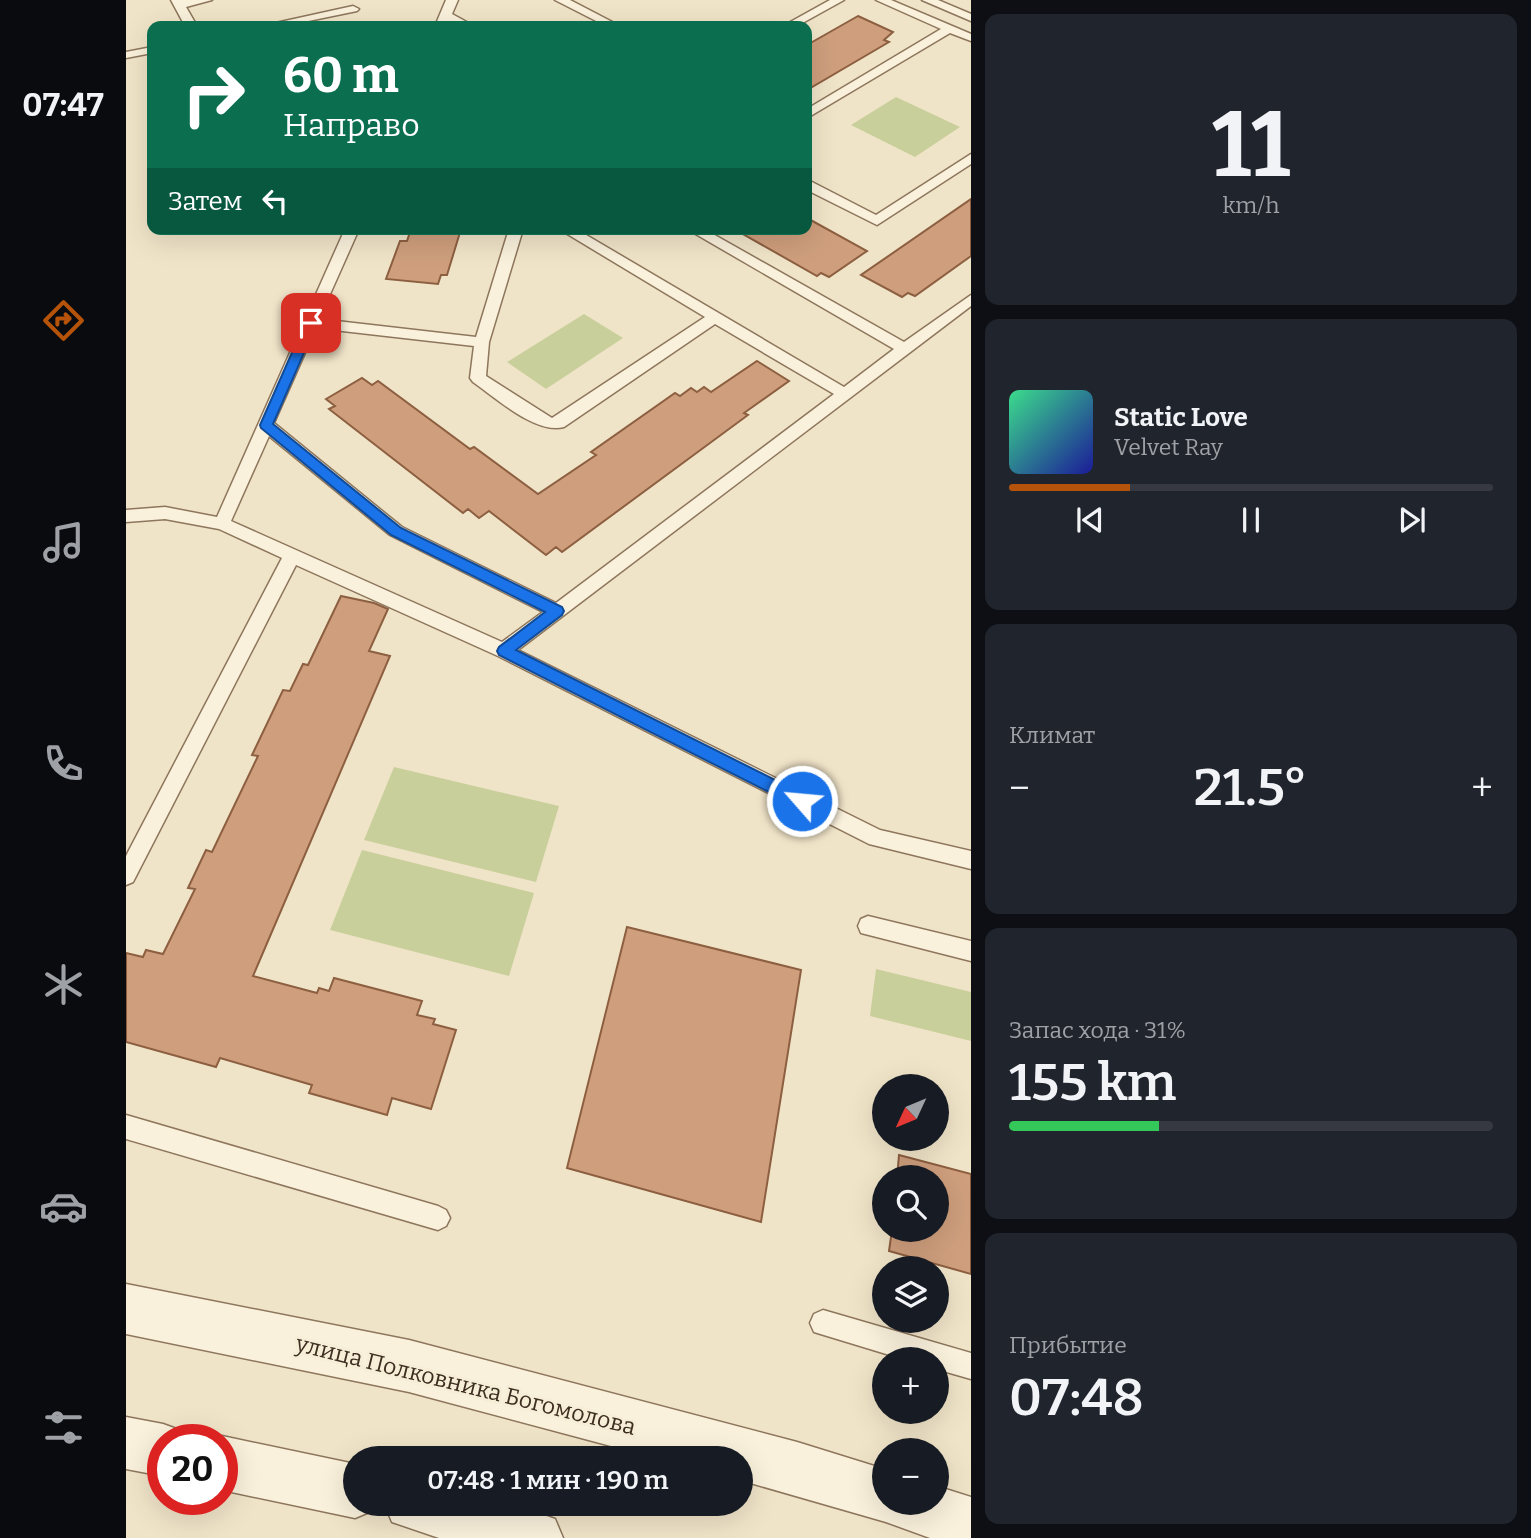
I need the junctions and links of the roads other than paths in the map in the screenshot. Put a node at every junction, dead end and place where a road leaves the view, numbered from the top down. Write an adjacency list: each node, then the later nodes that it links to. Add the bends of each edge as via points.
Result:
1 (206, 0): 8 (lane)
2 (452, 0): 13 (lane)
3 (561, 0): 9 (lane)
4 (591, 0): 9 (lane)
5 (838, 0): 18 (lane)
6 (882, 0): 19 (lane)
7 (928, 0): 12 (lane)
8 (178, 3): 14 (lane)
9 (576, 7): 11 (lane)
10 (353, 9): 15 (lane)
11 (597, 18): 16 (lane); 17 (lane)
12 (971, 18)
13 (444, 20)
14 (188, 21)
15 (293, 21)
16 (590, 21)
17 (603, 21)
18 (798, 21)
19 (949, 29): 20 (lane); 23 (lane)
20 (971, 38)
21 (147, 51): 22 (lane)
22 (126, 55)
23 (812, 111)
24 (971, 158): 25 (lane, via 877,222)
25 (812, 188)
26 (349, 235): 32 (lane)
27 (514, 235): 33 (lane)
28 (576, 235): 31 (lane)
29 (705, 235): 34 (lane)
30 (971, 299): 34 (lane)
31 (715, 317): 33 (lane, via 558,423 550,424 478,378); 35 (lane)
32 (311, 323): 33 (lane); 36 (lane)
33 (482, 342)
34 (905, 349): 35 (lane)
35 (845, 394): 40 (lane)
36 (266, 425): 38 (lane); 40 (lane, via 396,531)
37 (126, 516): 38 (lane, via 165,513)
38 (222, 524): 39 (lane)
39 (292, 556): 41 (lane); 43 (lane)
40 (557, 611): 41 (lane)
41 (504, 651): 42 (lane, via 876,838)
42 (971, 860)
43 (126, 876)
44 (869, 926): 45 (lane)
45 (971, 951)
46 (126, 1127): 47 (lane)
47 (438, 1218)
48 (126, 1309): 55 (street, улица Полковника Богомолова, via 409,1366)
49 (823, 1323): 50 (lane)
50 (971, 1366)
51 (126, 1443): 52 (street)
52 (147, 1448)
53 (238, 1466): 54 (street)
54 (343, 1488)
55 (872, 1492)
56 (943, 1515): 58 (street)
57 (457, 1516): 59 (street)
58 (971, 1524)
59 (536, 1538)

